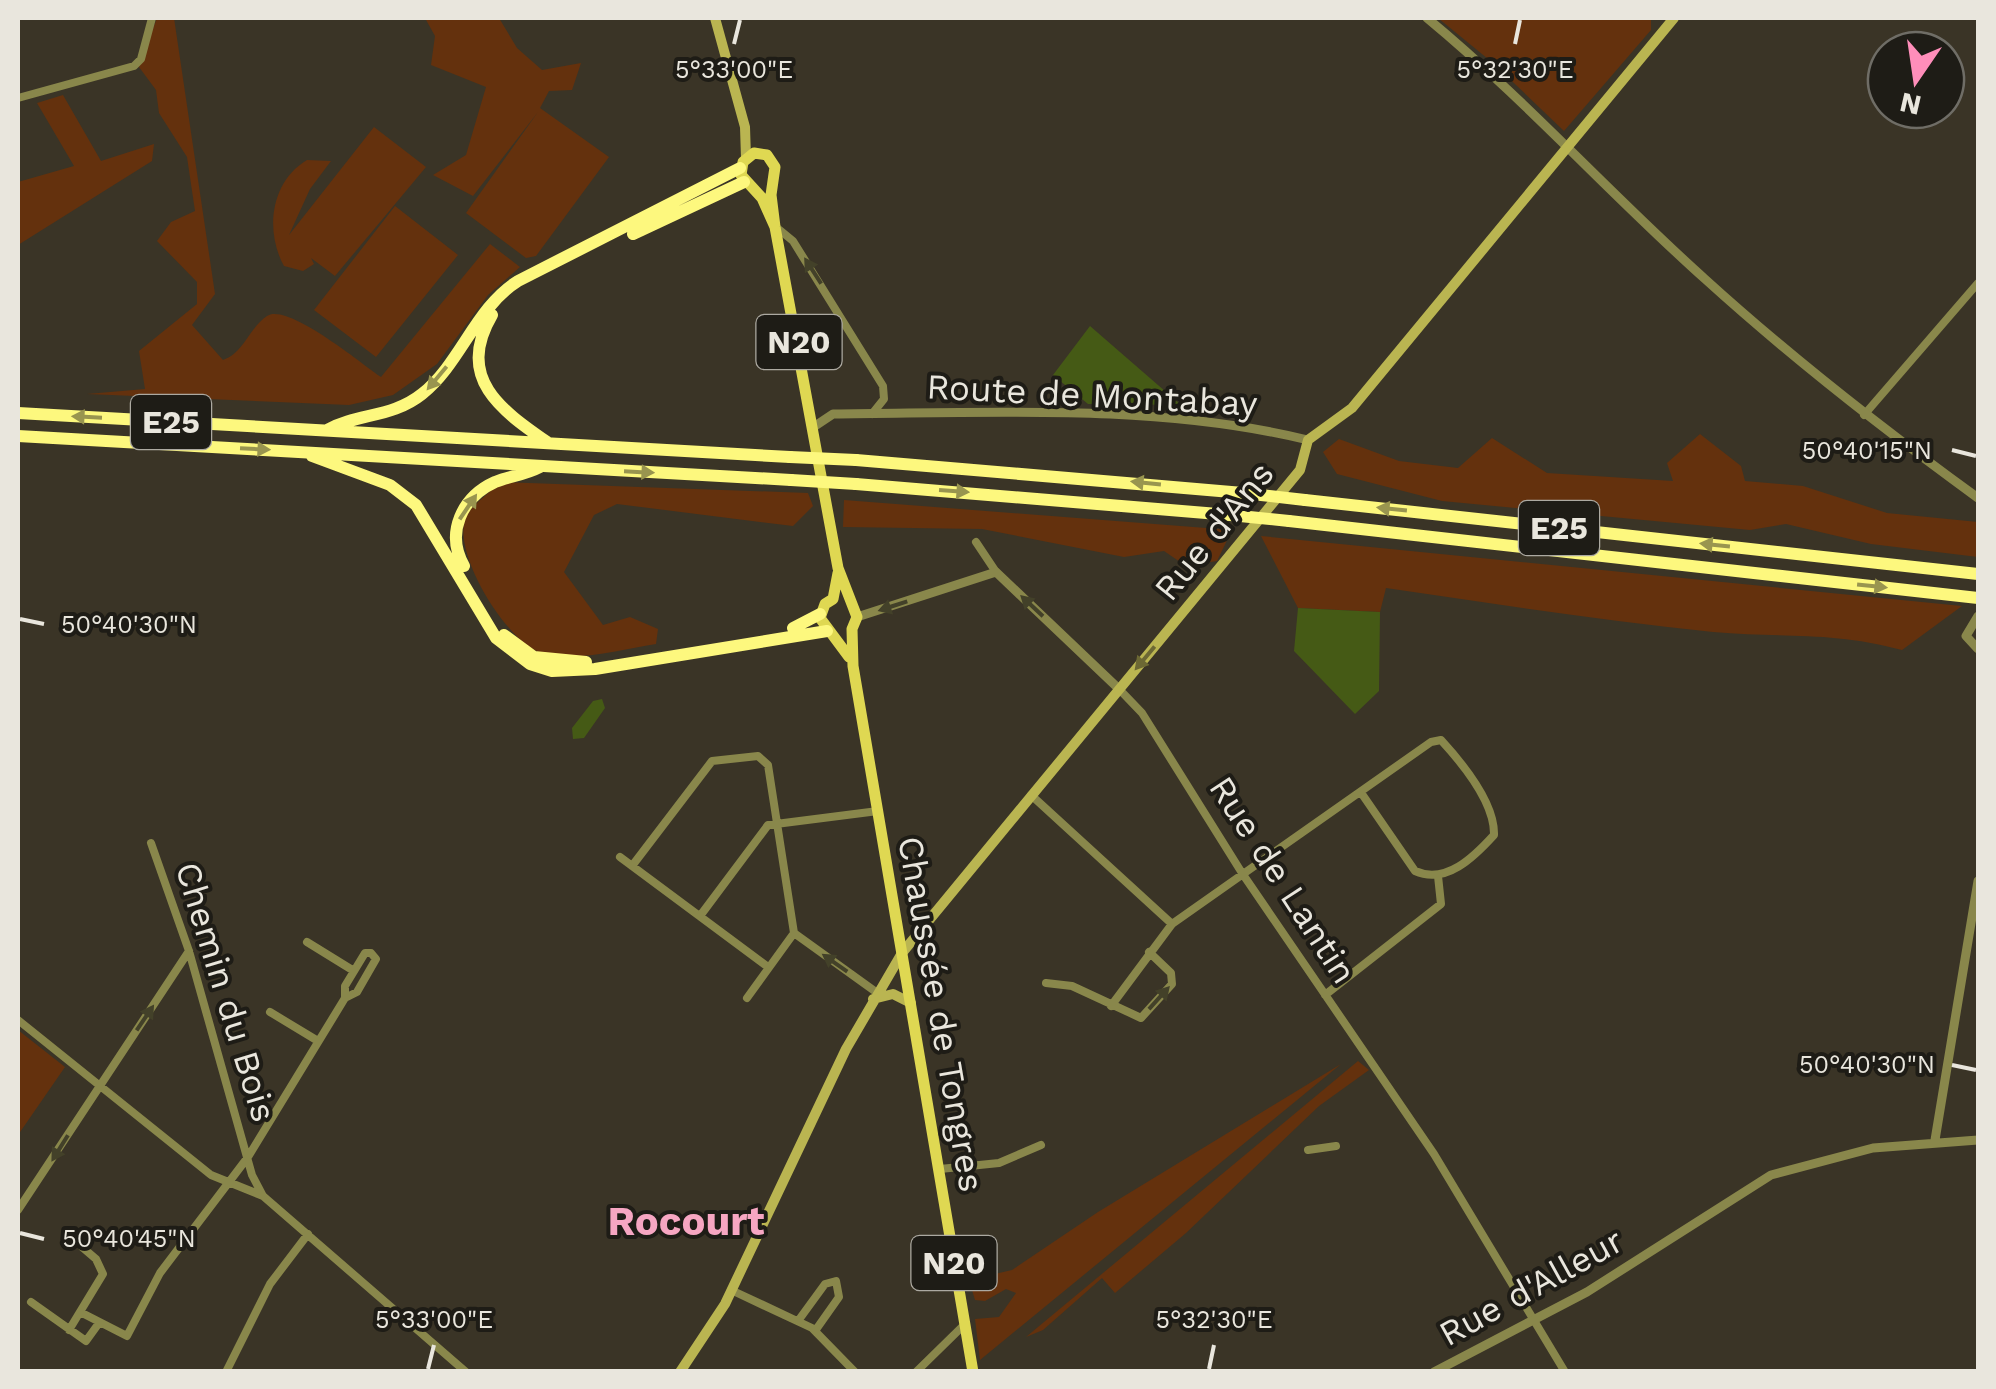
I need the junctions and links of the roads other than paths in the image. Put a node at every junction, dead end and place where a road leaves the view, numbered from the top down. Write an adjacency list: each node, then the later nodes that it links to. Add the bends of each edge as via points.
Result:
1 (152, 18): 5 (street, via 142,59 134,66)
2 (715, 18): 6 (main road, Chaussée de Tongres)
3 (1428, 18): 7 (street, via 1523,101)
4 (1674, 18): 7 (main road, Rue d'Ans)
5 (18, 98)
6 (746, 127): 8 (main road, Chaussée de Tongres); 9 (main road, Chaussée de Tongres)
7 (1565, 149): 15 (street); 19 (main road, Rue d'Ans, via 1346,416)
8 (760, 153): 9 (main road); 10 (main road, N20, via 775,167)
9 (746, 174): 10 (main road); 11 (main road, Chaussée de Tongres / N20); 17 (highway, one-way to 17, via 518,280 424,392 392,412); 20 (highway, via 523,286 494,312 478,350 483,379 507,415)
10 (772, 182): 11 (main road, Chaussée de Tongres / N20)
11 (775, 227): 14 (street, one-way to 11, via 884,398 883,386 797,248); 16 (main road, Chaussée de Tongres / N20)
12 (1978, 283): 15 (street)
13 (18, 413): 17 (highway, E25, one-way to 13)
14 (872, 414): 16 (street, Route de Montabay, via 833,414); 19 (street, Route de Montabay, via 1183,421 1256,427)
15 (1864, 415): 23 (street)
16 (815, 426): 25 (main road, Chaussée de Tongres / N20)
17 (324, 431): 20 (highway, E25)
18 (18, 436): 21 (highway, E25, one-way to 21)
19 (1308, 440): 37 (main road, Rue d'Ans, one-way to 37, via 1300,470)
20 (549, 444): 27 (highway, E25, one-way to 20, bridge, via 1243,493 856,460)
21 (306, 452): 22 (highway, E25); 34 (highway, via 390,485 416,504 496,638 530,664 596,669)
22 (542, 466): 28 (highway, E25, one-way to 28, bridge, via 1230,515); 31 (highway, one-way to 22, via 796,628 584,662 534,656 502,634 455,544 460,515 474,495)
23 (1978, 498)
24 (976, 542): 26 (street)
25 (838, 568): 29 (main road, Chaussée de Tongres / N20); 30 (main road, Chaussée de Tongres / N20)
26 (996, 572): 33 (street, one-way to 33); 37 (street, Rue de Lantin, one-way to 26)
27 (1978, 574)
28 (1978, 598)
29 (833, 599): 30 (main road); 31 (main road)
30 (848, 601): 33 (main road, Chaussée de Tongres / N20)
31 (820, 614): 34 (main road, Chaussée de Tongres / N20)
32 (1978, 616): 35 (street, via 1966,636)
33 (854, 623): 34 (main road, via 842,634); 36 (main road, Chaussée de Tongres / N20)
34 (829, 632): 36 (main road, Chaussée de Tongres / N20)
35 (1978, 649)
36 (853, 666): 40 (main road, Chaussée de Tongres / N20)
37 (1120, 689): 39 (main road, Rue d'Ans); 45 (street, Rue de Lantin, via 1142,713)
38 (1362, 794): 45 (street); 46 (street, via 1416,871); 46 (street, via 1442,740 1494,818 1494,835)
39 (1031, 795): 50 (street); 52 (main road, Rue d'Ans)
40 (878, 810): 41 (street); 49 (main road, Chaussée de Tongres / N20)
41 (778, 824): 44 (street, via 768,765 758,756 712,761); 48 (street, via 768,826); 51 (street)
42 (151, 844): 54 (street, Chemin du Bois)
43 (620, 857): 44 (street)
44 (632, 866): 48 (street)
45 (1242, 873): 50 (street); 60 (street, Rue de Lantin)
46 (1438, 876): 60 (street, via 1440,904)
47 (1978, 882): 70 (street)
48 (700, 916): 57 (street)
49 (898, 923): 52 (main road); 56 (main road, Chaussée de Tongres / N20)
50 (1172, 924): 55 (street)
51 (794, 933): 57 (street); 61 (street, one-way to 51)
52 (918, 933): 56 (main road, Rue d'Ans)
53 (307, 942): 58 (street)
54 (189, 951): 69 (street, one-way to 54); 75 (street, Chemin du Bois)
55 (1149, 952): 65 (street); 65 (street, one-way to 55, via 1142,1018 1172,984 1171,972)
56 (902, 954): 61 (main road, Rue d'Ans); 64 (main road, Chaussée de Tongres / N20)
57 (768, 967): 63 (street)
58 (354, 971): 62 (street); 62 (street, via 365,953 376,959 357,992)
59 (1046, 983): 65 (street, via 1072,986)
60 (1325, 995): 85 (street, Rue de Lantin, via 1434,1154)
61 (874, 996): 64 (main road, via 893,994); 82 (main road, Rue d'Ans)
62 (345, 998): 68 (street)
63 (747, 998)
64 (911, 1004): 76 (main road, Chaussée de Tongres / N20)
65 (1111, 1006)
66 (270, 1012): 68 (street)
67 (18, 1020): 69 (street)
68 (318, 1041): 75 (street)
69 (101, 1084): 77 (street); 79 (street, one-way to 79)
70 (1935, 1140): 71 (street, Rue d'Alleur); 85 (street, Rue d'Alleur, via 1873,1148 1771,1175 1588,1292)
71 (1978, 1140)
72 (1041, 1146): 76 (street, via 999,1163)
73 (1336, 1146): 74 (street)
74 (1308, 1150)
75 (248, 1158): 77 (street, Chemin du Bois); 78 (street, Chemin du Bois)
76 (940, 1169): 88 (main road, Chaussée de Tongres / N20)
77 (225, 1184): 78 (street, Chemin du Bois); 87 (street, via 160,1273 128,1336)
78 (263, 1196): 80 (street, Chemin du Bois)
79 (18, 1210)
80 (308, 1234): 92 (street, via 270,1284); 93 (street, Chemin du Bois)
81 (82, 1246): 84 (street, via 103,1274)
82 (730, 1290): 86 (street); 91 (main road, Rue d'Ans)
83 (31, 1302): 89 (street)
84 (82, 1313): 87 (street); 89 (street)
85 (1534, 1318): 97 (street, Rue d'Alleur); 98 (street, Rue de Lantin)
86 (798, 1321): 90 (street); 90 (street, via 825,1284 836,1281 841,1292)
87 (99, 1323): 89 (street, via 86,1341)
88 (964, 1325): 95 (street); 96 (main road, Chaussée de Tongres / N20)
89 (69, 1330)
90 (815, 1331): 94 (street)
91 (681, 1371)
92 (226, 1372)
93 (466, 1372)
94 (855, 1372)
95 (916, 1372)
96 (973, 1372)
97 (1434, 1372)
98 (1565, 1372)

